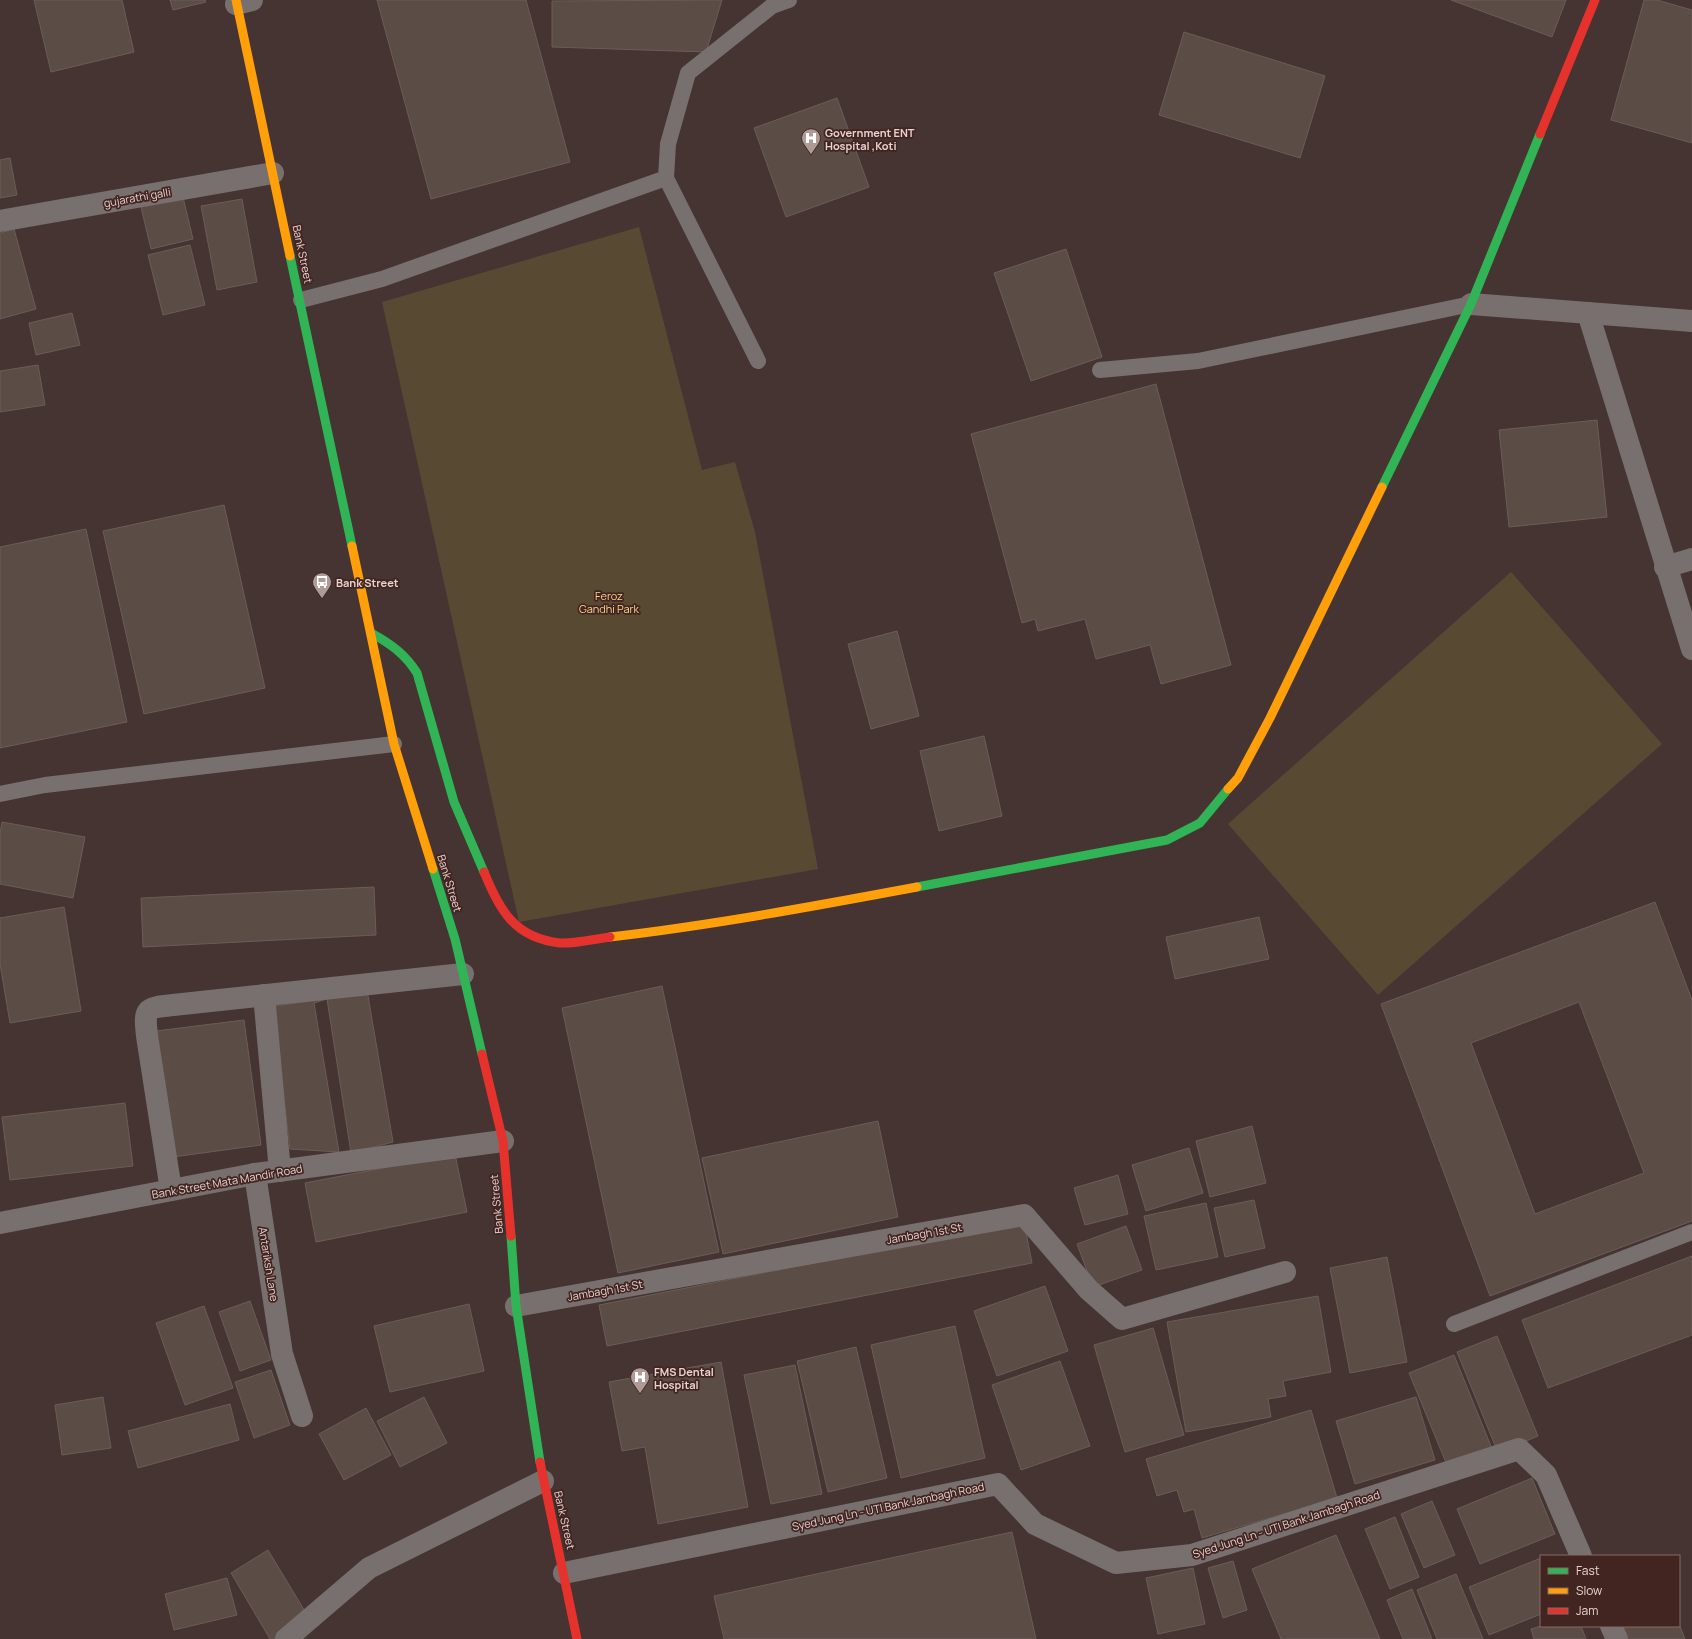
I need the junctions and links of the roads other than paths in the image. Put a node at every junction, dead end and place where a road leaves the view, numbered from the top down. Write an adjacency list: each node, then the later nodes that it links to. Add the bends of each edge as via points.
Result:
1 (789, 0): 5 (lane, via 772,6 688,72 668,144)
2 (1595, 0): 8 (street)
3 (242, 1): 4 (street, Bank Street)
4 (273, 173): 6 (street, gujarathi galli); 7 (street, Bank Street)
5 (666, 178): 7 (lane, via 382,279); 11 (lane)
6 (0, 221)
7 (301, 300): 15 (street, Bank Street)
8 (1471, 304): 9 (street); 12 (lane, via 1198,361); 15 (street, via 1270,718 1238,778 1200,823 1167,840 803,908 662,931 561,943 537,937 507,918 493,894 454,802 417,673 411,661 396,646)
9 (1588, 313): 10 (street); 14 (street)
10 (1692, 321)
11 (758, 361)
12 (1100, 370)
13 (1692, 558): 14 (street)
14 (1666, 567): 16 (street)
15 (371, 633): 17 (street, Bank Street)
16 (1692, 649)
17 (394, 744): 18 (lane, via 45,785); 19 (street, Bank Street, via 455,939)
18 (0, 794)
19 (463, 974): 20 (street); 21 (street, Bank Street)
20 (264, 995): 22 (street); 24 (street, via 155,1007 148,1011 145,1017)
21 (503, 1141): 22 (street, Bank Street Mata Mandir Road); 28 (street, Bank Street)
22 (280, 1171): 23 (street, Bank Street Mata Mandir Road)
23 (255, 1174): 24 (street, Bank Street Mata Mandir Road); 30 (street, Antariksh Lane, via 282,1354)
24 (172, 1190): 25 (street, Bank Street Mata Mandir Road)
25 (0, 1222)
26 (1692, 1232): 29 (lane)
27 (1285, 1272): 28 (street, Jambagh 1st St, via 1122,1319 1089,1290 1024,1215)
28 (516, 1306): 31 (street, Bank Street)
29 (1454, 1324)
30 (302, 1416)
31 (544, 1480): 33 (street, Bank Street); 35 (street, via 369,1568)
32 (1581, 1555): 33 (street, Syed Jung Ln - UTI Bank Jambagh Road, via 1546,1475 1519,1449 1192,1555 1116,1563 1035,1524 998,1484)
33 (564, 1573): 36 (street, Bank Street)
34 (1611, 1627): 37 (street)
35 (286, 1639)
36 (577, 1639)
37 (1617, 1639)

